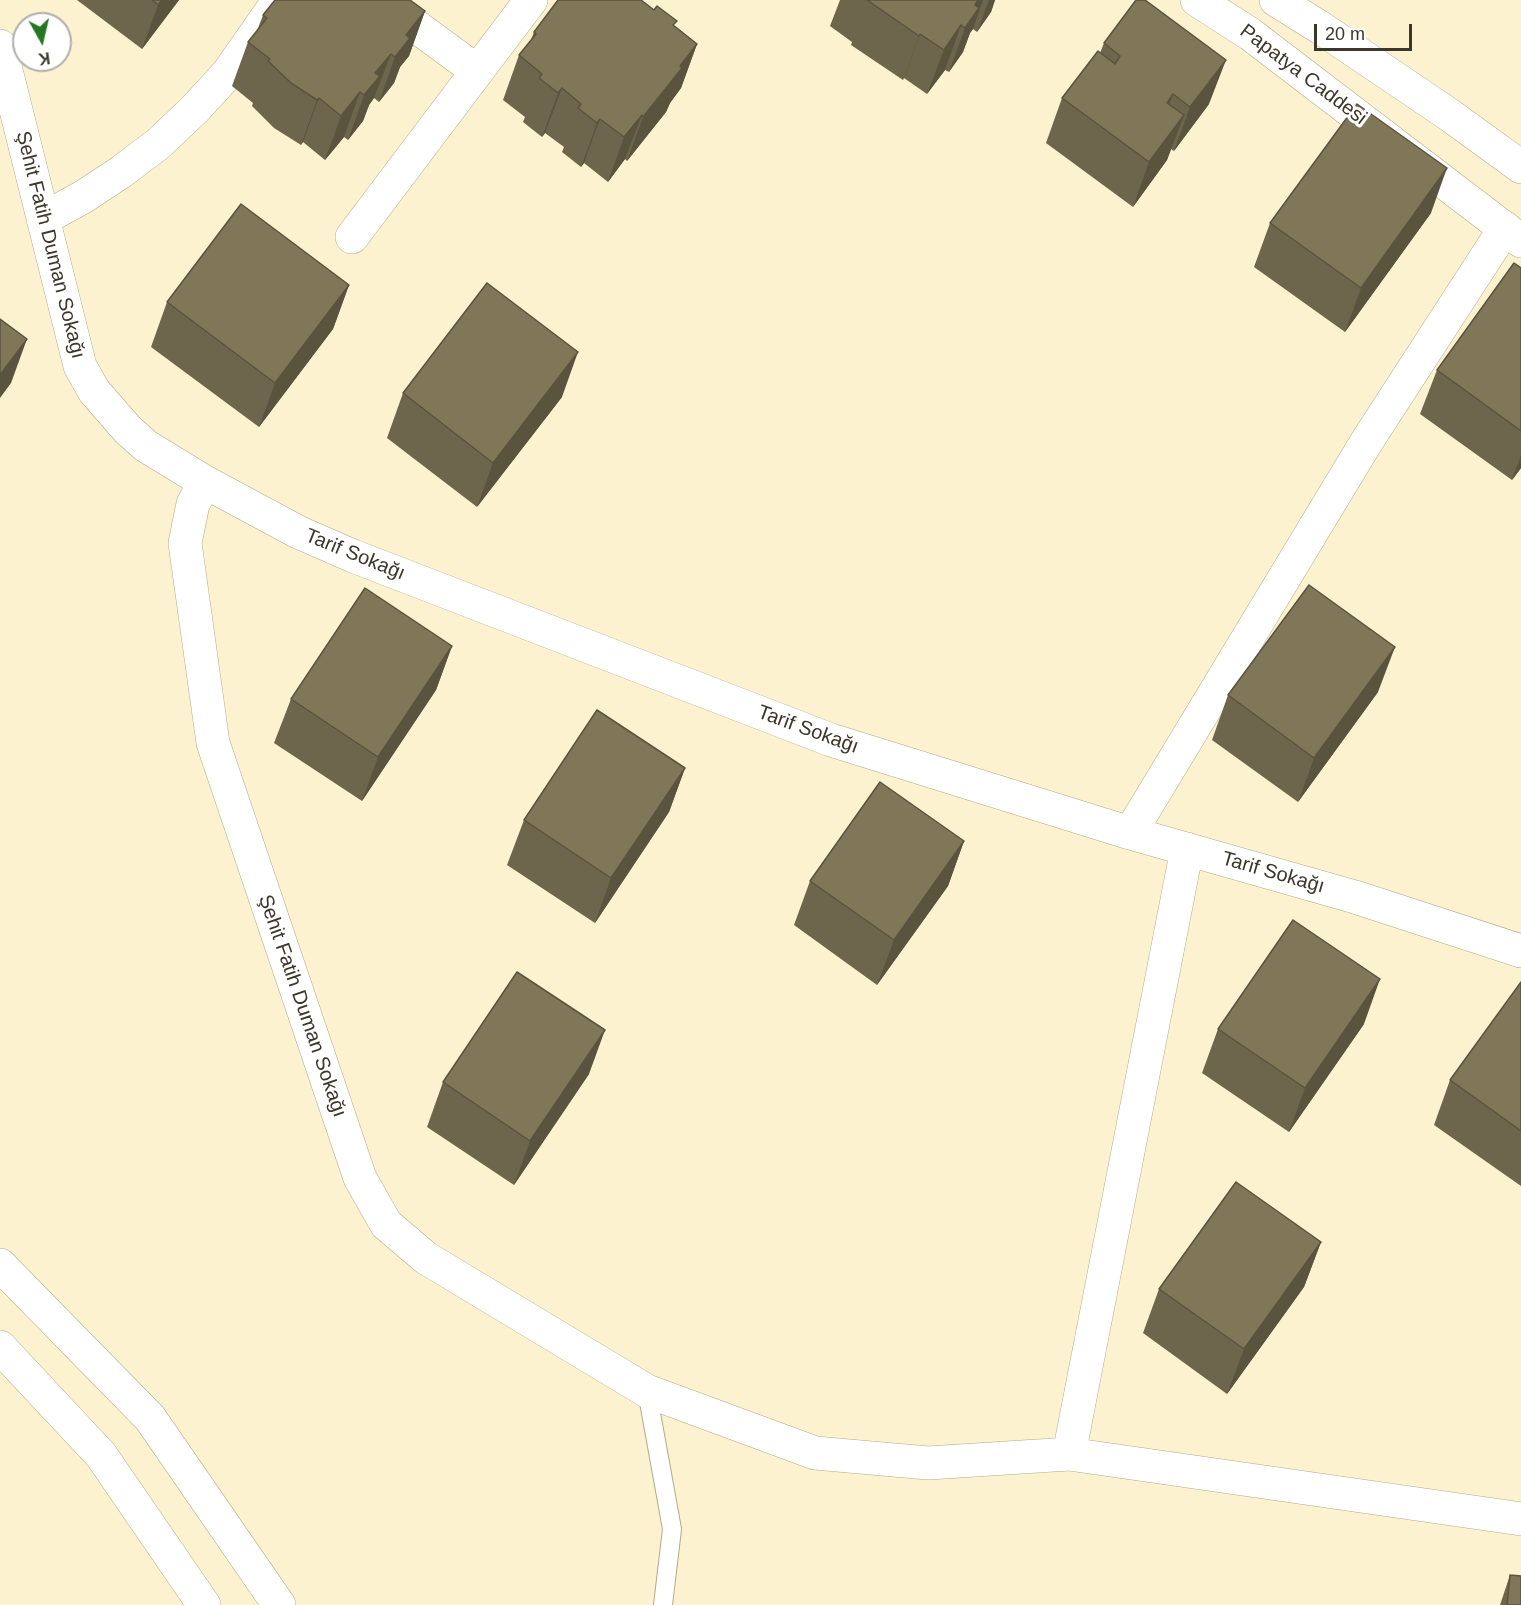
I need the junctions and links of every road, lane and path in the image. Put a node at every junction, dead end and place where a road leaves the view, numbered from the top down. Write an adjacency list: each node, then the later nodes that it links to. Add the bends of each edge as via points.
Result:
1 (279, 0): 9 (street, via 228,73 195,110 122,172)
2 (380, 0): 7 (street)
3 (531, 0): 7 (street)
4 (1197, 0): 10 (street, Papatya Caddesi, via 1251,34)
5 (1276, 0): 8 (street)
6 (0, 46): 9 (street, Şehit Fatih Duman Sokağı)
7 (477, 71): 11 (street)
8 (1521, 166)
9 (43, 219): 12 (street, Şehit Fatih Duman Sokağı, via 80,366 93,391)
10 (1513, 235): 14 (street, via 1367,441)
11 (352, 237)
12 (128, 430): 13 (street, Tarif Sokağı, via 146,446)
13 (205, 482): 14 (street, Tarif Sokağı, via 298,532 353,556 831,740); 19 (street, Şehit Fatih Duman Sokağı, via 193,504 185,543 213,743 360,1178 386,1224 426,1257)
14 (1130, 833): 15 (street, Tarif Sokağı)
15 (1187, 849): 16 (street, Tarif Sokağı, via 1355,897); 20 (street)
16 (1521, 951)
17 (0, 1265): 23 (street, via 150,1418)
18 (0, 1347): 22 (street, via 100,1455)
19 (647, 1391): 20 (street, Şehit Fatih Duman Sokağı, via 815,1453 928,1464); 24 (lane, via 672,1529)
20 (1069, 1454): 21 (street, Şehit Fatih Duman Sokağı)
21 (1521, 1519)
22 (204, 1605)
23 (279, 1605)
24 (663, 1605)

